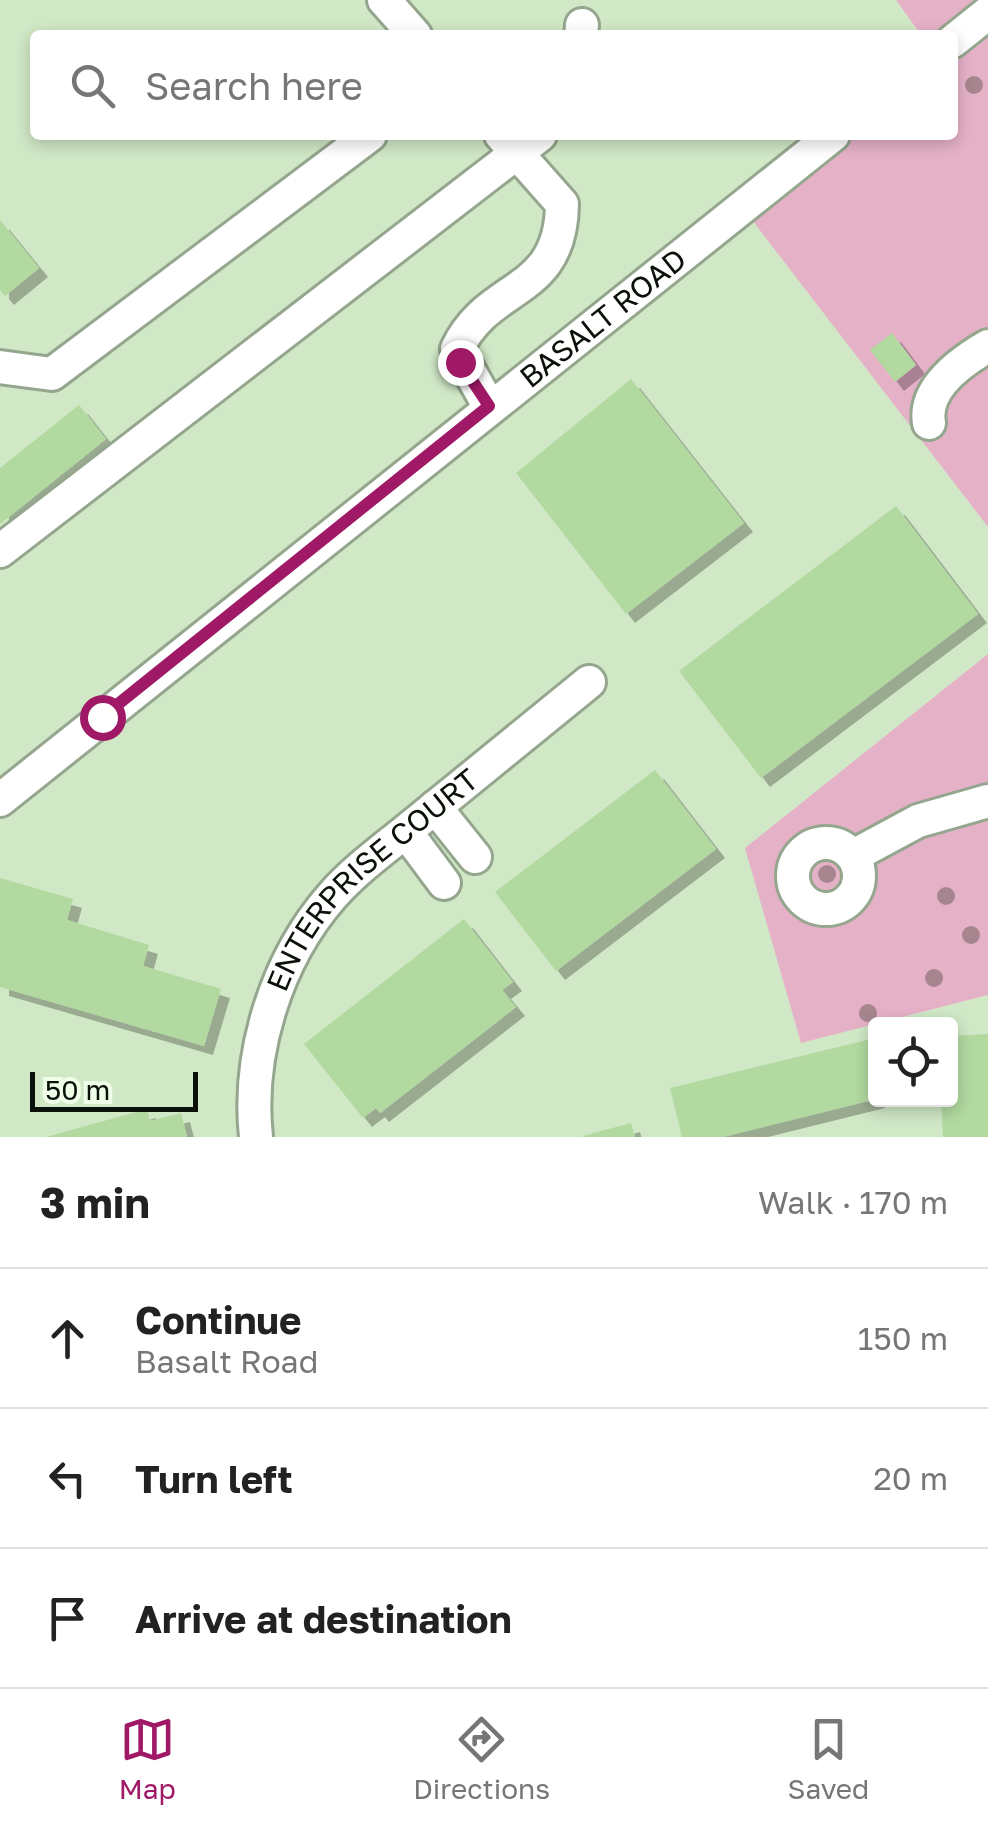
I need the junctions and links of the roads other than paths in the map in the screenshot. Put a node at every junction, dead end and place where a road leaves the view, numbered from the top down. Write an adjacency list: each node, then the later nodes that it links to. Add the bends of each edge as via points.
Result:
1 (384, 0): 3 (street)
2 (988, 13): 4 (street)
3 (411, 30)
4 (958, 37)
5 (363, 140): 9 (street, via 52,374)
6 (827, 140): 10 (street, BASALT ROAD)
7 (519, 141): 10 (street, via 562,204 562,236 550,262 466,328 457,348); 12 (street)
8 (988, 346): 11 (street, via 938,387 928,408)
9 (0, 367)
10 (489, 406): 14 (street, BASALT ROAD)
11 (930, 422)
12 (0, 551)
13 (590, 682): 16 (street, ENTERPRISE COURT)
14 (3, 796)
15 (988, 801): 18 (street, via 918,822)
16 (435, 806): 17 (street, ENTERPRISE COURT); 19 (street)
17 (406, 832): 20 (street); 21 (street, ENTERPRISE COURT, via 328,900 282,977 256,1072)
18 (852, 856)
19 (475, 857)
20 (444, 883)
21 (256, 1137)

